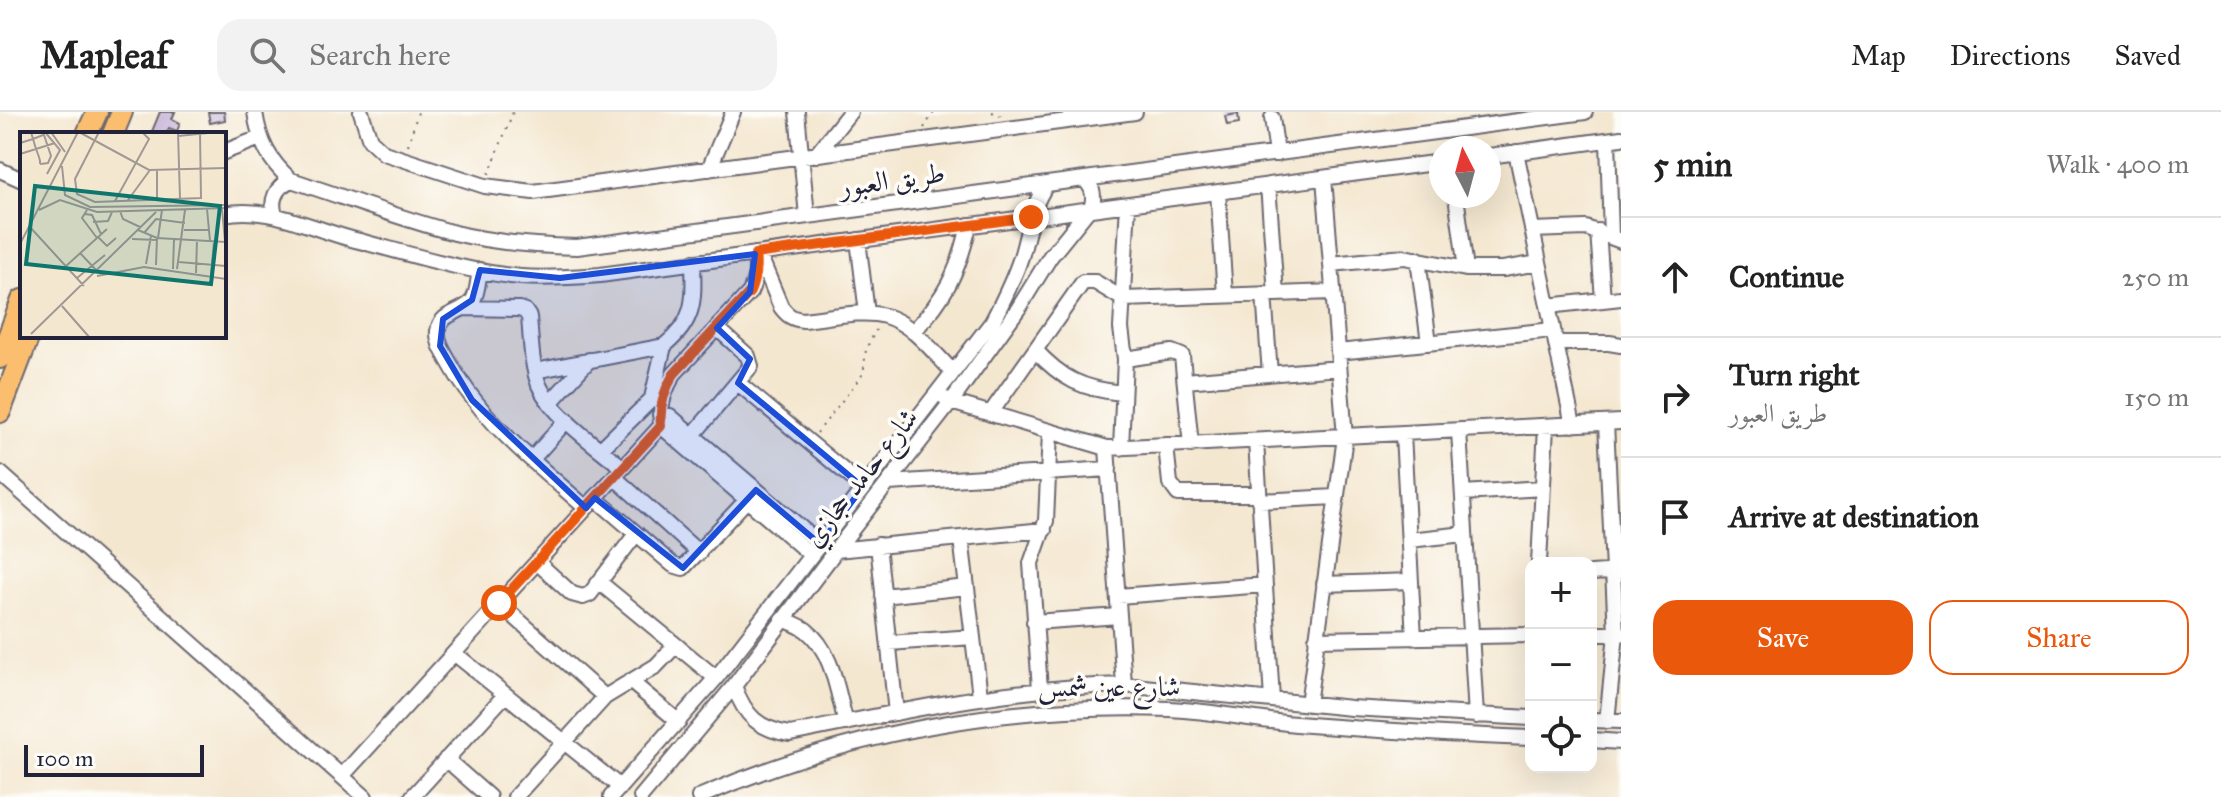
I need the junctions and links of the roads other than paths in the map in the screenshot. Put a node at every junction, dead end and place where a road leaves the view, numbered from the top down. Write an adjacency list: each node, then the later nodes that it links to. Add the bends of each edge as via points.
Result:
1 (97, 112): 11 (highway)
2 (255, 112): 12 (street)
3 (361, 112): 20 (street, via 367,134 384,153 485,186 549,191)
4 (733, 112): 20 (street)
5 (797, 112): 18 (street)
6 (850, 112): 18 (street)
7 (1135, 112): 9 (street)
8 (1585, 112): 16 (street, طريق العبور)
9 (1075, 116): 18 (street)
10 (1272, 118): 16 (street)
11 (88, 132)
12 (260, 138): 14 (street); 25 (street, via 272,162)
13 (1614, 139): 15 (street); 38 (street)
14 (226, 151)
15 (1516, 152): 17 (street); 37 (street)
16 (1277, 154): 24 (street, طريق العبور)
17 (1501, 154)
18 (809, 156): 20 (street); 34 (street)
19 (1429, 164): 22 (street, طريق العبور)
20 (709, 169)
21 (0, 170): 23 (street)
22 (1324, 178): 27 (street, طريق العبور); 44 (street)
23 (20, 179)
24 (1084, 179): 26 (street, طريق العبور); 31 (street, via 1093,193)
25 (291, 180): 33 (street, via 275,194); 34 (street, طريق العبور, via 454,233 536,246 577,247)
26 (1047, 184): 34 (street, طريق العبور); 35 (street, شارع حامد حجازي)
27 (1268, 185): 28 (street, طريق العبور); 48 (street)
28 (1218, 192): 29 (street, طريق العبور); 49 (street)
29 (1128, 204): 31 (street, طريق العبور); 51 (street)
30 (1458, 208): 45 (street)
31 (1088, 209): 35 (street, طريق العبور); 79 (street, شارع حامد حجازي)
32 (226, 214): 33 (street, طريق العبور)
33 (275, 215): 46 (street, طريق العبور)
34 (807, 216)
35 (1031, 217): 36 (street, طريق العبور); 71 (street, شارع حامد حجازي, via 1003,302)
36 (969, 225): 39 (street, طريق العبور); 58 (street, via 950,284)
37 (1532, 230): 38 (street, via 1575,227); 43 (street)
38 (1610, 237): 52 (street)
39 (858, 240): 40 (street, طريق العبور); 56 (street)
40 (757, 254): 42 (street, طريق العبور); 56 (street, via 781,307 794,319); 57 (street, via 750,292)
41 (1418, 259): 44 (street); 45 (street); 61 (street)
42 (693, 262): 46 (street, طريق العبور, via 560,278); 63 (street, via 689,319)
43 (1539, 263): 45 (street); 54 (street)
44 (1331, 264): 47 (street)
45 (1466, 269)
46 (480, 270): 55 (street, via 476,295)
47 (1333, 292): 48 (street); 65 (street)
48 (1270, 294): 49 (street); 72 (street)
49 (1225, 295): 51 (street)
50 (1621, 298): 52 (street)
51 (1123, 299): 64 (street, via 1095,282 1083,282); 67 (street)
52 (1603, 300): 54 (street)
53 (20, 305): 66 (highway)
54 (1548, 306): 59 (street)
55 (463, 308): 70 (street, via 525,311); 98 (street, via 443,319 440,346 472,400)
56 (867, 313): 58 (street, via 884,315)
57 (717, 328): 74 (street, via 750,359 749,370); 75 (street)
58 (913, 332): 71 (street)
59 (1555, 337): 61 (street); 62 (street); 86 (street)
60 (29, 341): 81 (highway)
61 (1429, 343): 65 (street)
62 (1621, 345)
63 (664, 346): 68 (street); 78 (street)
64 (1035, 350): 77 (street, via 1073,382); 82 (street)
65 (1338, 352): 69 (street)
66 (0, 358)
67 (1125, 359): 73 (street, via 1179,353); 77 (street)
68 (589, 360): 70 (street); 80 (street)
69 (1339, 368): 72 (street); 92 (street)
70 (535, 371): 80 (street)
71 (953, 372): 76 (street, شارع حامد حجازي)
72 (1270, 374): 73 (street)
73 (1185, 381): 95 (street)
74 (738, 383): 91 (street); 104 (street)
75 (667, 385): 78 (street); 83 (street)
76 (938, 393): 79 (street); 104 (street, شارع حامد حجازي)
77 (1122, 393): 97 (street)
78 (652, 398): 94 (street)
79 (951, 402): 82 (street); 103 (street, شارع حامد حجازي)
80 (550, 403): 84 (street)
81 (0, 412)
82 (990, 414): 89 (street)
83 (664, 419): 91 (street); 100 (street); 107 (street)
84 (567, 420): 94 (street); 98 (street)
85 (1614, 423): 86 (street); 111 (street)
86 (1573, 425): 87 (street)
87 (1546, 426): 88 (street); 105 (street)
88 (1459, 431): 90 (street); 106 (street)
89 (1050, 432): 97 (street); 102 (street)
90 (1403, 434): 92 (street); 116 (street)
91 (693, 435): 107 (street)
92 (1345, 437): 93 (street); 108 (street)
93 (1256, 441): 95 (street); 109 (street)
94 (596, 445): 100 (street)
95 (1191, 445): 96 (street)
96 (1166, 446): 97 (street); 109 (street, via 1170,483 1178,494)
97 (1114, 448): 99 (street)
98 (532, 459): 110 (street)
99 (1109, 469): 102 (street); 131 (street)
100 (618, 472): 110 (street); 120 (street)
101 (0, 473): 167 (street)
102 (1048, 473): 103 (street); 112 (street)
103 (889, 483): 119 (street, شارع حامد حجازي)
104 (863, 487): 118 (street, شارع حامد حجازي)
105 (1543, 488): 106 (street); 121 (street)
106 (1463, 493): 114 (street)
107 (751, 495): 118 (street); 120 (street)
108 (1335, 497): 109 (street); 127 (street)
109 (1259, 498): 128 (street)
110 (590, 503): 113 (street); 122 (street)
111 (1616, 513): 123 (street)
112 (1044, 530): 115 (street); 135 (street, via 1031,563)
113 (636, 534): 120 (street, via 678,568); 126 (street)
114 (1465, 534): 116 (street); 139 (street)
115 (961, 538): 117 (street); 129 (street)
116 (1409, 540): 125 (street)
117 (878, 545): 119 (street); 130 (street)
118 (816, 550): 146 (street, شارع حامد حجازي)
119 (836, 550): 134 (street, شارع حامد حجازي)
120 (699, 553)
121 (1539, 557)
122 (537, 562): 126 (street, via 575,596 587,596); 132 (street)
123 (1617, 571): 124 (street); 137 (street)
124 (1597, 573)
125 (1411, 581): 127 (street); 141 (street)
126 (599, 582): 144 (street)
127 (1324, 584): 142 (street)
128 (1265, 585): 131 (street); 154 (street)
129 (967, 587): 130 (street); 140 (street)
130 (883, 596): 143 (street)
131 (1118, 596): 133 (street)
132 (499, 603): 145 (street); 153 (street)
133 (1119, 616): 135 (street); 148 (street)
134 (783, 619): 149 (street, شارع حامد حجازي); 161 (street, via 804,629 828,658)
135 (1034, 622): 150 (street)
136 (1597, 634): 137 (street)
137 (1618, 634): 159 (street)
138 (1525, 635): 139 (street)
139 (1471, 636): 141 (street); 157 (street)
140 (973, 637): 143 (street); 152 (street)
141 (1414, 638): 142 (street)
142 (1316, 639): 155 (street)
143 (889, 643): 156 (street)
144 (676, 645): 146 (street); 147 (street, via 656,666)
145 (454, 653): 151 (street); 167 (street)
146 (716, 678): 160 (street, شارع حامد حجازي)
147 (630, 681): 153 (street); 160 (street)
148 (1124, 685): 150 (street, شارع عين شمس); 154 (street, شارع عين شمس)
149 (734, 686): 161 (street, شارع عين شمس, via 749,715 774,731 790,734); 173 (street, شارع حامد حجازي)
150 (1040, 689): 152 (street, شارع عين شمس)
151 (505, 695): 164 (street); 166 (street)
152 (980, 696): 156 (street, شارع عين شمس)
153 (605, 697): 164 (street)
154 (1272, 700): 155 (street, شارع عين شمس)
155 (1308, 704): 157 (street, شارع عين شمس)
156 (896, 713): 161 (street, شارع عين شمس)
157 (1476, 716): 158 (street, شارع عين شمس)
158 (1525, 718)
159 (1614, 721)
160 (679, 722): 168 (street, شارع حامد حجازي)
161 (846, 723)
162 (1525, 738): 174 (street, شارع عين شمس, via 1292,723 1173,709 1023,712 874,737 802,757)
163 (1597, 740): 165 (street)
164 (565, 742): 168 (street); 172 (street)
165 (1621, 742)
166 (446, 759): 170 (street); 171 (street)
167 (342, 776): 169 (street)
168 (616, 792)
169 (365, 797)
170 (412, 797)
171 (489, 797)
172 (515, 797)
173 (641, 797)
174 (699, 797)

